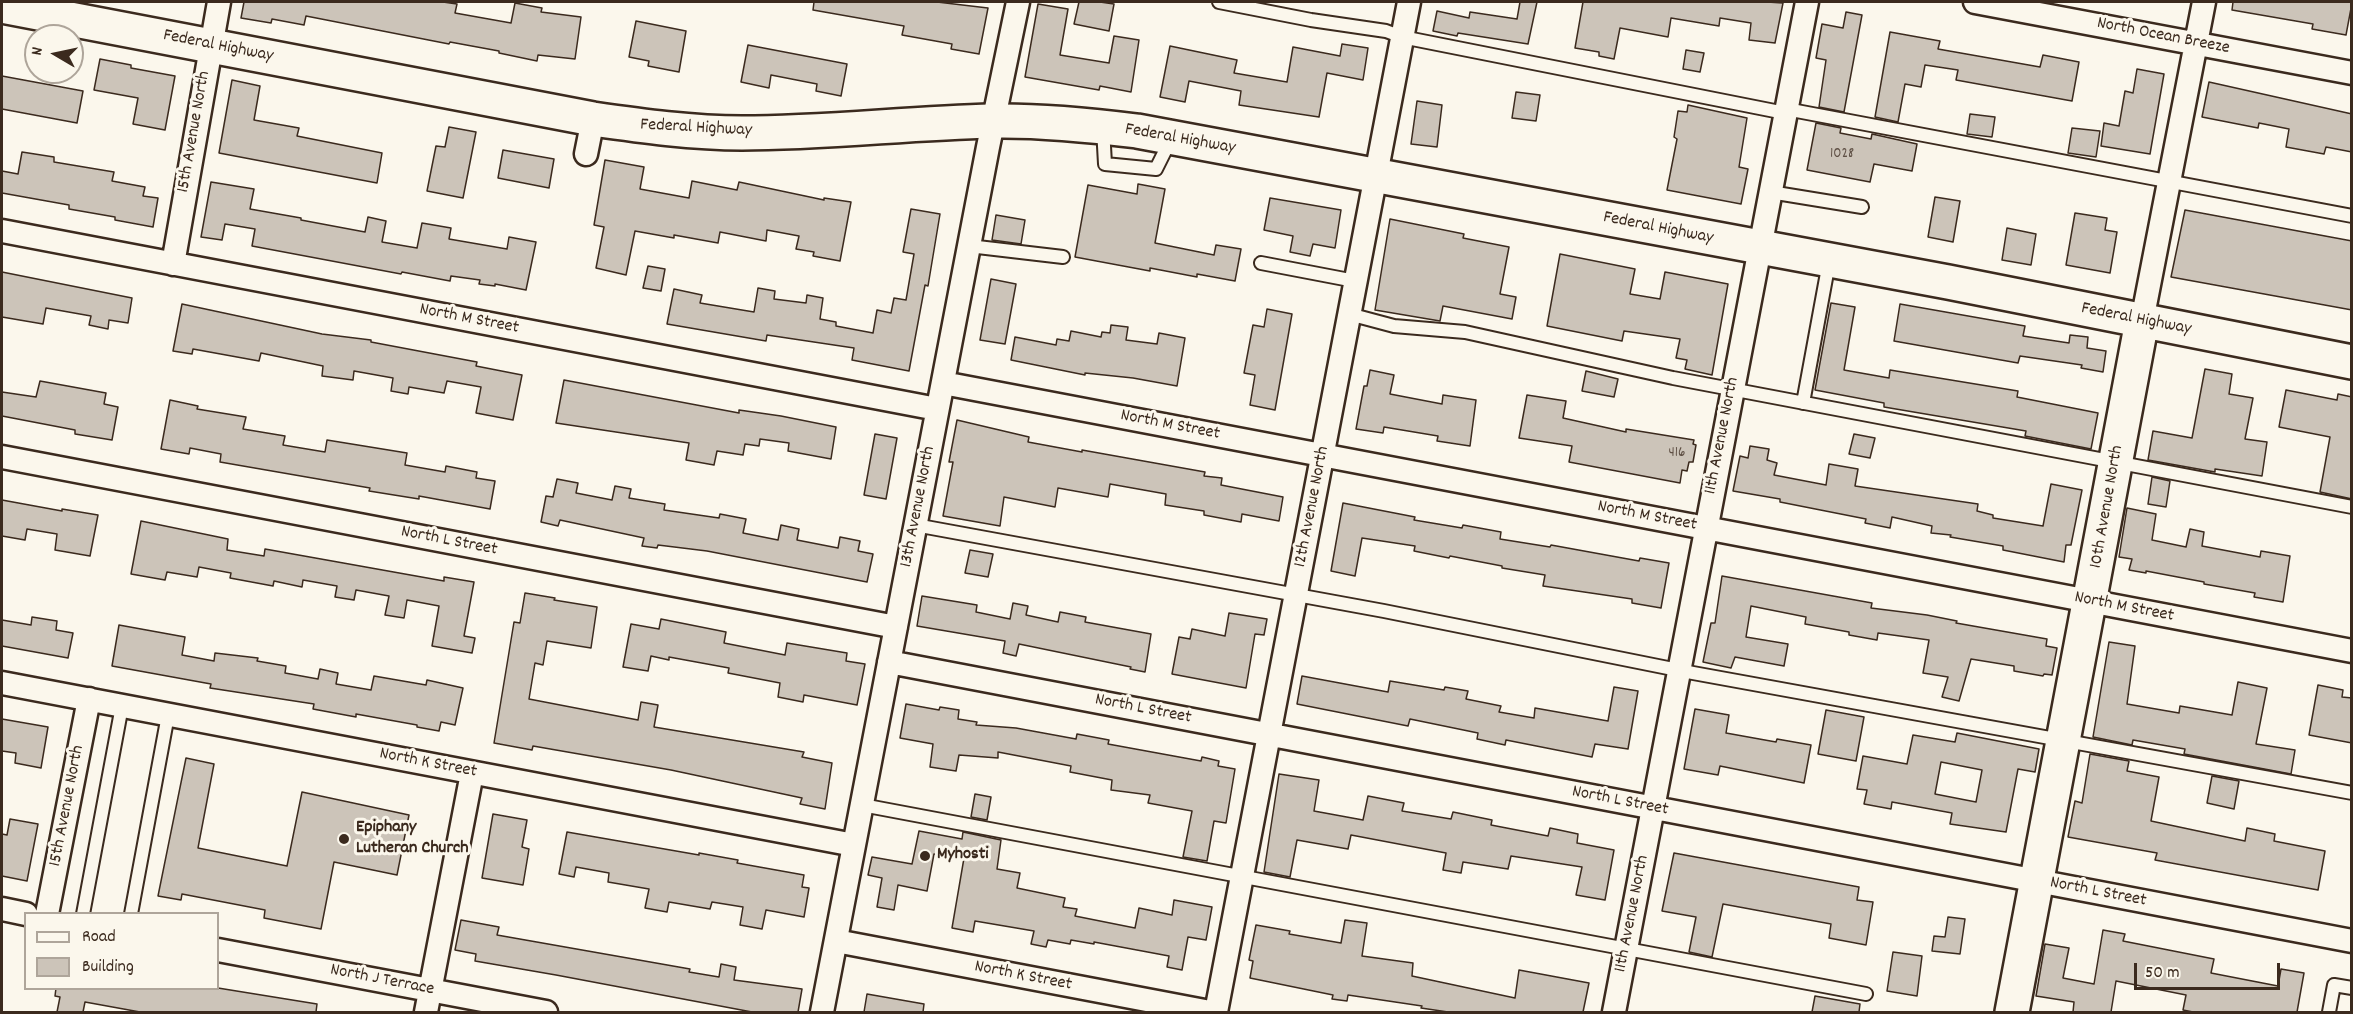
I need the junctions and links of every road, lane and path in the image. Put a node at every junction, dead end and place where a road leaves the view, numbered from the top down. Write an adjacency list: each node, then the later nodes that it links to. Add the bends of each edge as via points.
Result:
1 (219, 2): 11 (street, 15th Avenue North)
2 (1018, 2): 15 (street, 13th Avenue North)
3 (1219, 2): 9 (lane)
4 (1408, 2): 9 (street, 12th Avenue North)
5 (1807, 2): 13 (street, 11th Avenue North)
6 (1975, 2): 10 (street, North Ocean Breeze)
7 (2204, 2): 10 (street, 10th Avenue North)
8 (2, 6): 11 (main road, Federal Highway)
9 (1402, 37): 13 (lane); 17 (street, 12th Avenue North)
10 (2196, 44): 12 (street, North Ocean Breeze); 18 (street, 10th Avenue North)
11 (210, 45): 14 (main road, Federal Highway); 28 (street, 15th Avenue North)
12 (2352, 73)
13 (1785, 111): 18 (lane); 19 (street, 11th Avenue North)
14 (593, 119): 15 (main road, Federal Highway, via 739,133); 16 (street)
15 (993, 121): 17 (main road, Federal Highway, via 1103,127); 23 (street, 13th Avenue North)
16 (586, 154)
17 (1375, 176): 24 (main road, Federal Highway); 29 (street, 12th Avenue North)
18 (2169, 183): 21 (lane); 31 (street, 10th Avenue North)
19 (1770, 192): 20 (lane); 24 (street, 11th Avenue North)
20 (1862, 207)
21 (2352, 216)
22 (2, 231): 28 (street, North M Street)
23 (969, 246): 25 (lane); 33 (street, 13th Avenue North)
24 (1759, 248): 26 (main road, Federal Highway); 34 (street, 11th Avenue North)
25 (1063, 257)
26 (1829, 261): 31 (main road, Federal Highway); 35 (lane)
27 (1261, 263): 29 (lane)
28 (173, 264): 36 (street, North M Street)
29 (1355, 281): 30 (street, 12th Avenue North)
30 (1349, 314): 34 (lane, via 1394,326 1465,332); 37 (street, 12th Avenue North)
31 (2142, 321): 32 (main road, Federal Highway); 39 (main road, 10th Avenue North)
32 (2352, 362)
33 (943, 383): 36 (street, 13th Avenue North); 37 (street, North M Street)
34 (1732, 389): 35 (lane); 42 (street, 11th Avenue North)
35 (1803, 403): 39 (lane)
36 (938, 409): 41 (street, 13th Avenue North)
37 (1323, 456): 42 (street, North M Street); 43 (street, 12th Avenue North)
38 (2, 457): 45 (street, North L Street)
39 (2116, 463): 40 (lane); 44 (main road, 10th Avenue North)
40 (2352, 507)
41 (915, 525): 43 (lane); 45 (street, 13th Avenue North)
42 (1706, 529): 44 (street, North M Street); 48 (street, 11th Avenue North)
43 (1296, 595): 48 (lane); 53 (street, 12th Avenue North)
44 (2090, 602): 46 (street, North M Street); 54 (main road, 10th Avenue North)
45 (896, 627): 47 (street, 13th Avenue North)
46 (2352, 651)
47 (889, 662): 53 (street, North L Street); 57 (street, 13th Avenue North)
48 (1679, 670): 54 (lane); 58 (street, 11th Avenue North)
49 (2, 683): 50 (street, North K Street)
50 (89, 699): 51 (street, North K Street); 63 (street, 15th Avenue North)
51 (122, 706): 52 (street, North K Street); 64 (lane)
52 (168, 715): 55 (street, North K Street); 65 (lane)
53 (1269, 735): 58 (street, North L Street); 60 (street, 12th Avenue North)
54 (2063, 741): 56 (lane); 61 (main road, 10th Avenue North)
55 (472, 772): 59 (street, North K Street); 73 (street)
56 (2352, 793)
57 (862, 806): 59 (street, 13th Avenue North); 60 (lane)
58 (1653, 808): 61 (street, North L Street); 69 (street, 11th Avenue North)
59 (854, 845): 67 (street, 13th Avenue North)
60 (1242, 876): 69 (lane); 77 (street, 12th Avenue North)
61 (2037, 881): 68 (street, North L Street); 79 (main road, 10th Avenue North)
62 (2, 909): 66 (street)
63 (47, 912)
64 (83, 912)
65 (130, 912)
66 (24, 914)
67 (836, 941): 75 (street, 13th Avenue North); 76 (street, North K Street)
68 (2352, 941)
69 (1627, 948): 72 (lane); 78 (street, 11th Avenue North)
70 (219, 950): 73 (street, North J Terrace)
71 (2352, 988): 80 (lane, via 2334,985)
72 (1866, 994)
73 (428, 1002): 74 (street, North J Terrace)
74 (546, 1012)
75 (822, 1012)
76 (1210, 1012)
77 (1216, 1012)
78 (1614, 1012)
79 (2012, 1012)
80 (2329, 1012)

